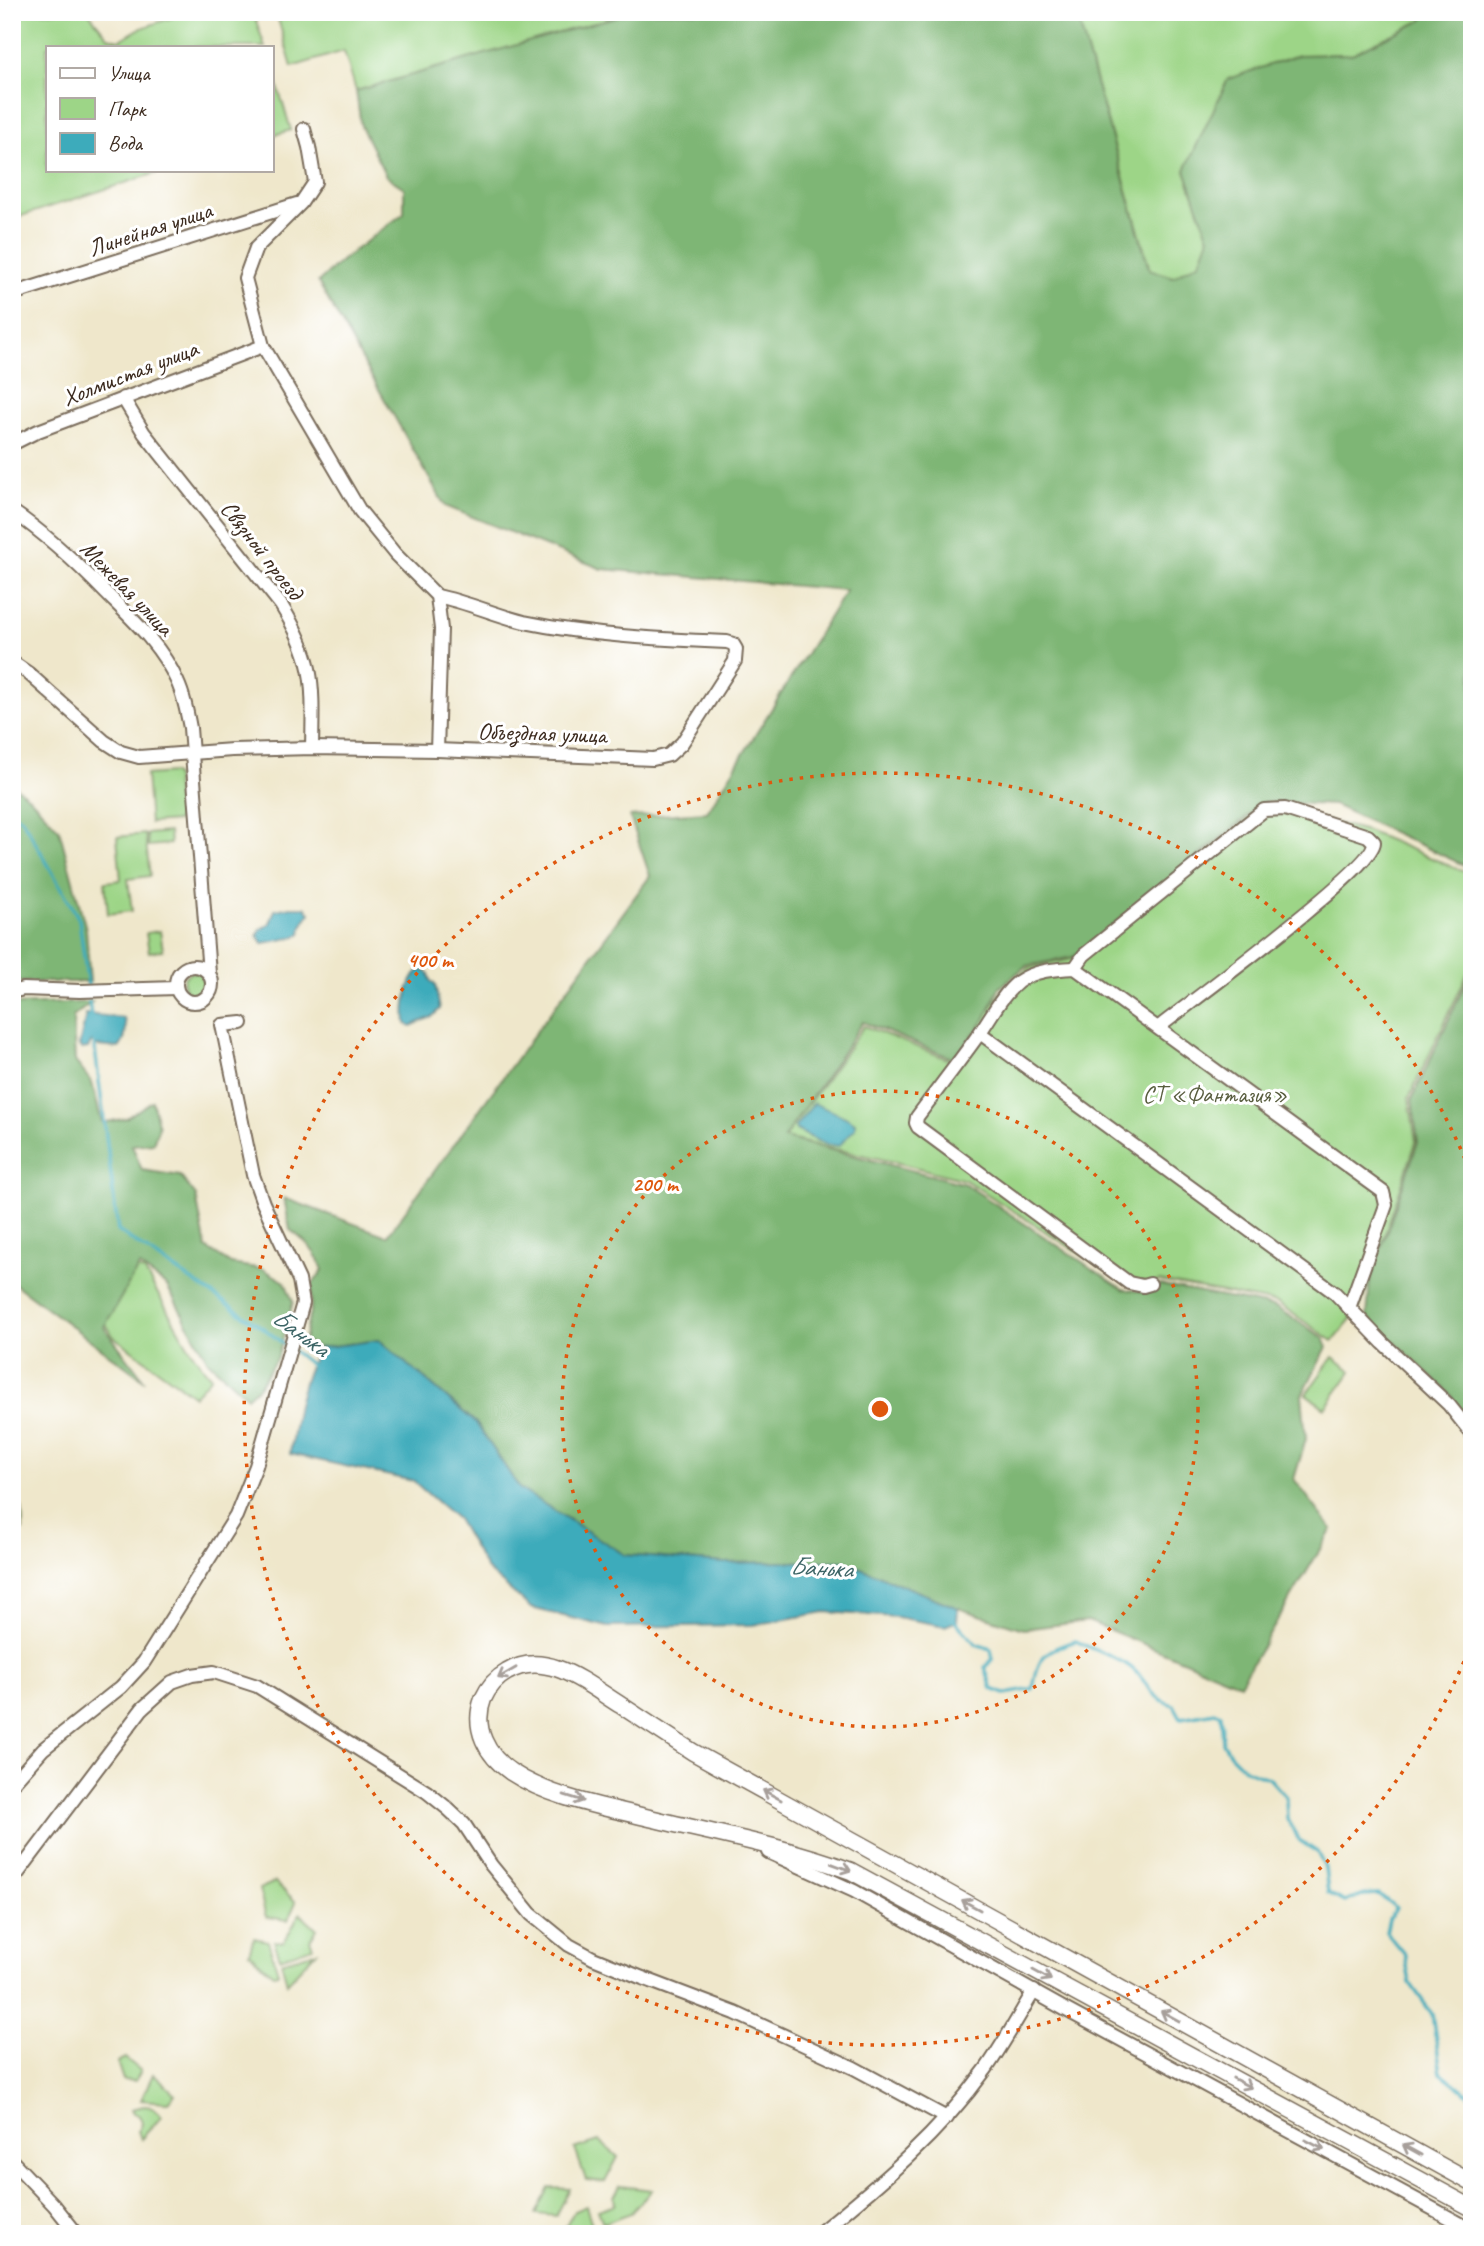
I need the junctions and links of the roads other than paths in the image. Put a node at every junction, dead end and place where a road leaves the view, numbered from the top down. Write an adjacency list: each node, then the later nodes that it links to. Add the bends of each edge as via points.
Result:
1 (304, 129): 2 (street, via 315,183)
2 (301, 203): 3 (street, Линейная улица); 4 (street, via 256,248 245,278)
3 (12, 295)
4 (263, 346): 5 (street, Холмистая улица); 8 (street, via 359,511)
5 (123, 398): 6 (street, Холмистая улица); 10 (street, Связной проезд, via 144,433 297,630 309,660 313,688)
6 (12, 444)
7 (12, 511): 12 (street, Межевая улица, via 79,566 160,650 185,701)
8 (437, 596): 11 (street, via 441,629); 11 (street, Объездная улица, via 522,621 594,634 727,642 736,649 731,668 682,743 669,755)
9 (12, 662): 12 (street, Объездная улица, via 121,752 139,757)
10 (312, 748): 11 (street, Объездная улица); 12 (street, Объездная улица)
11 (438, 750)
12 (190, 753): 14 (street, Межевая улица)
13 (1075, 968): 18 (street); 18 (street, via 1084,955 1264,810 1285,809 1374,842 1368,857 1339,886); 19 (street, via 1050,969 1019,982 1004,995)
14 (209, 973): 15 (street, via 201,966 184,968 177,976); 15 (street, via 211,990 201,1001 185,1000)
15 (176, 988): 16 (street)
16 (12, 992)
17 (242, 1023): 23 (street, via 222,1025 253,1175 299,1280 303,1303 256,1466 236,1516 144,1662 121,1687 43,1749)
18 (1159, 1027): 21 (street, via 1383,1192 1386,1205)
19 (980, 1033): 20 (street, via 917,1117 918,1128 1129,1283); 21 (street, via 1335,1293)
20 (1150, 1284)
21 (1349, 1308): 22 (street, via 1449,1405)
22 (1472, 1434)
23 (12, 1784)
24 (736, 1838): 26 (street, via 854,1891); 29 (street, one-way to 24, via 693,1752 572,1675 548,1666 521,1666 497,1678 486,1693 480,1710 482,1737 511,1772 605,1807); 30 (street, one-way to 30, via 851,1871)
25 (12, 1881): 27 (street, via 156,1695 172,1682 215,1672 286,1702 447,1808 531,1914 569,1945 735,2012)
26 (1034, 1992): 27 (street, via 986,2068); 31 (street, one-way to 31)
27 (947, 2118): 33 (street, via 890,2176)
28 (12, 2161): 32 (street)
29 (1472, 2183)
30 (1472, 2208)
31 (1472, 2230)
32 (77, 2234)
33 (818, 2234)

